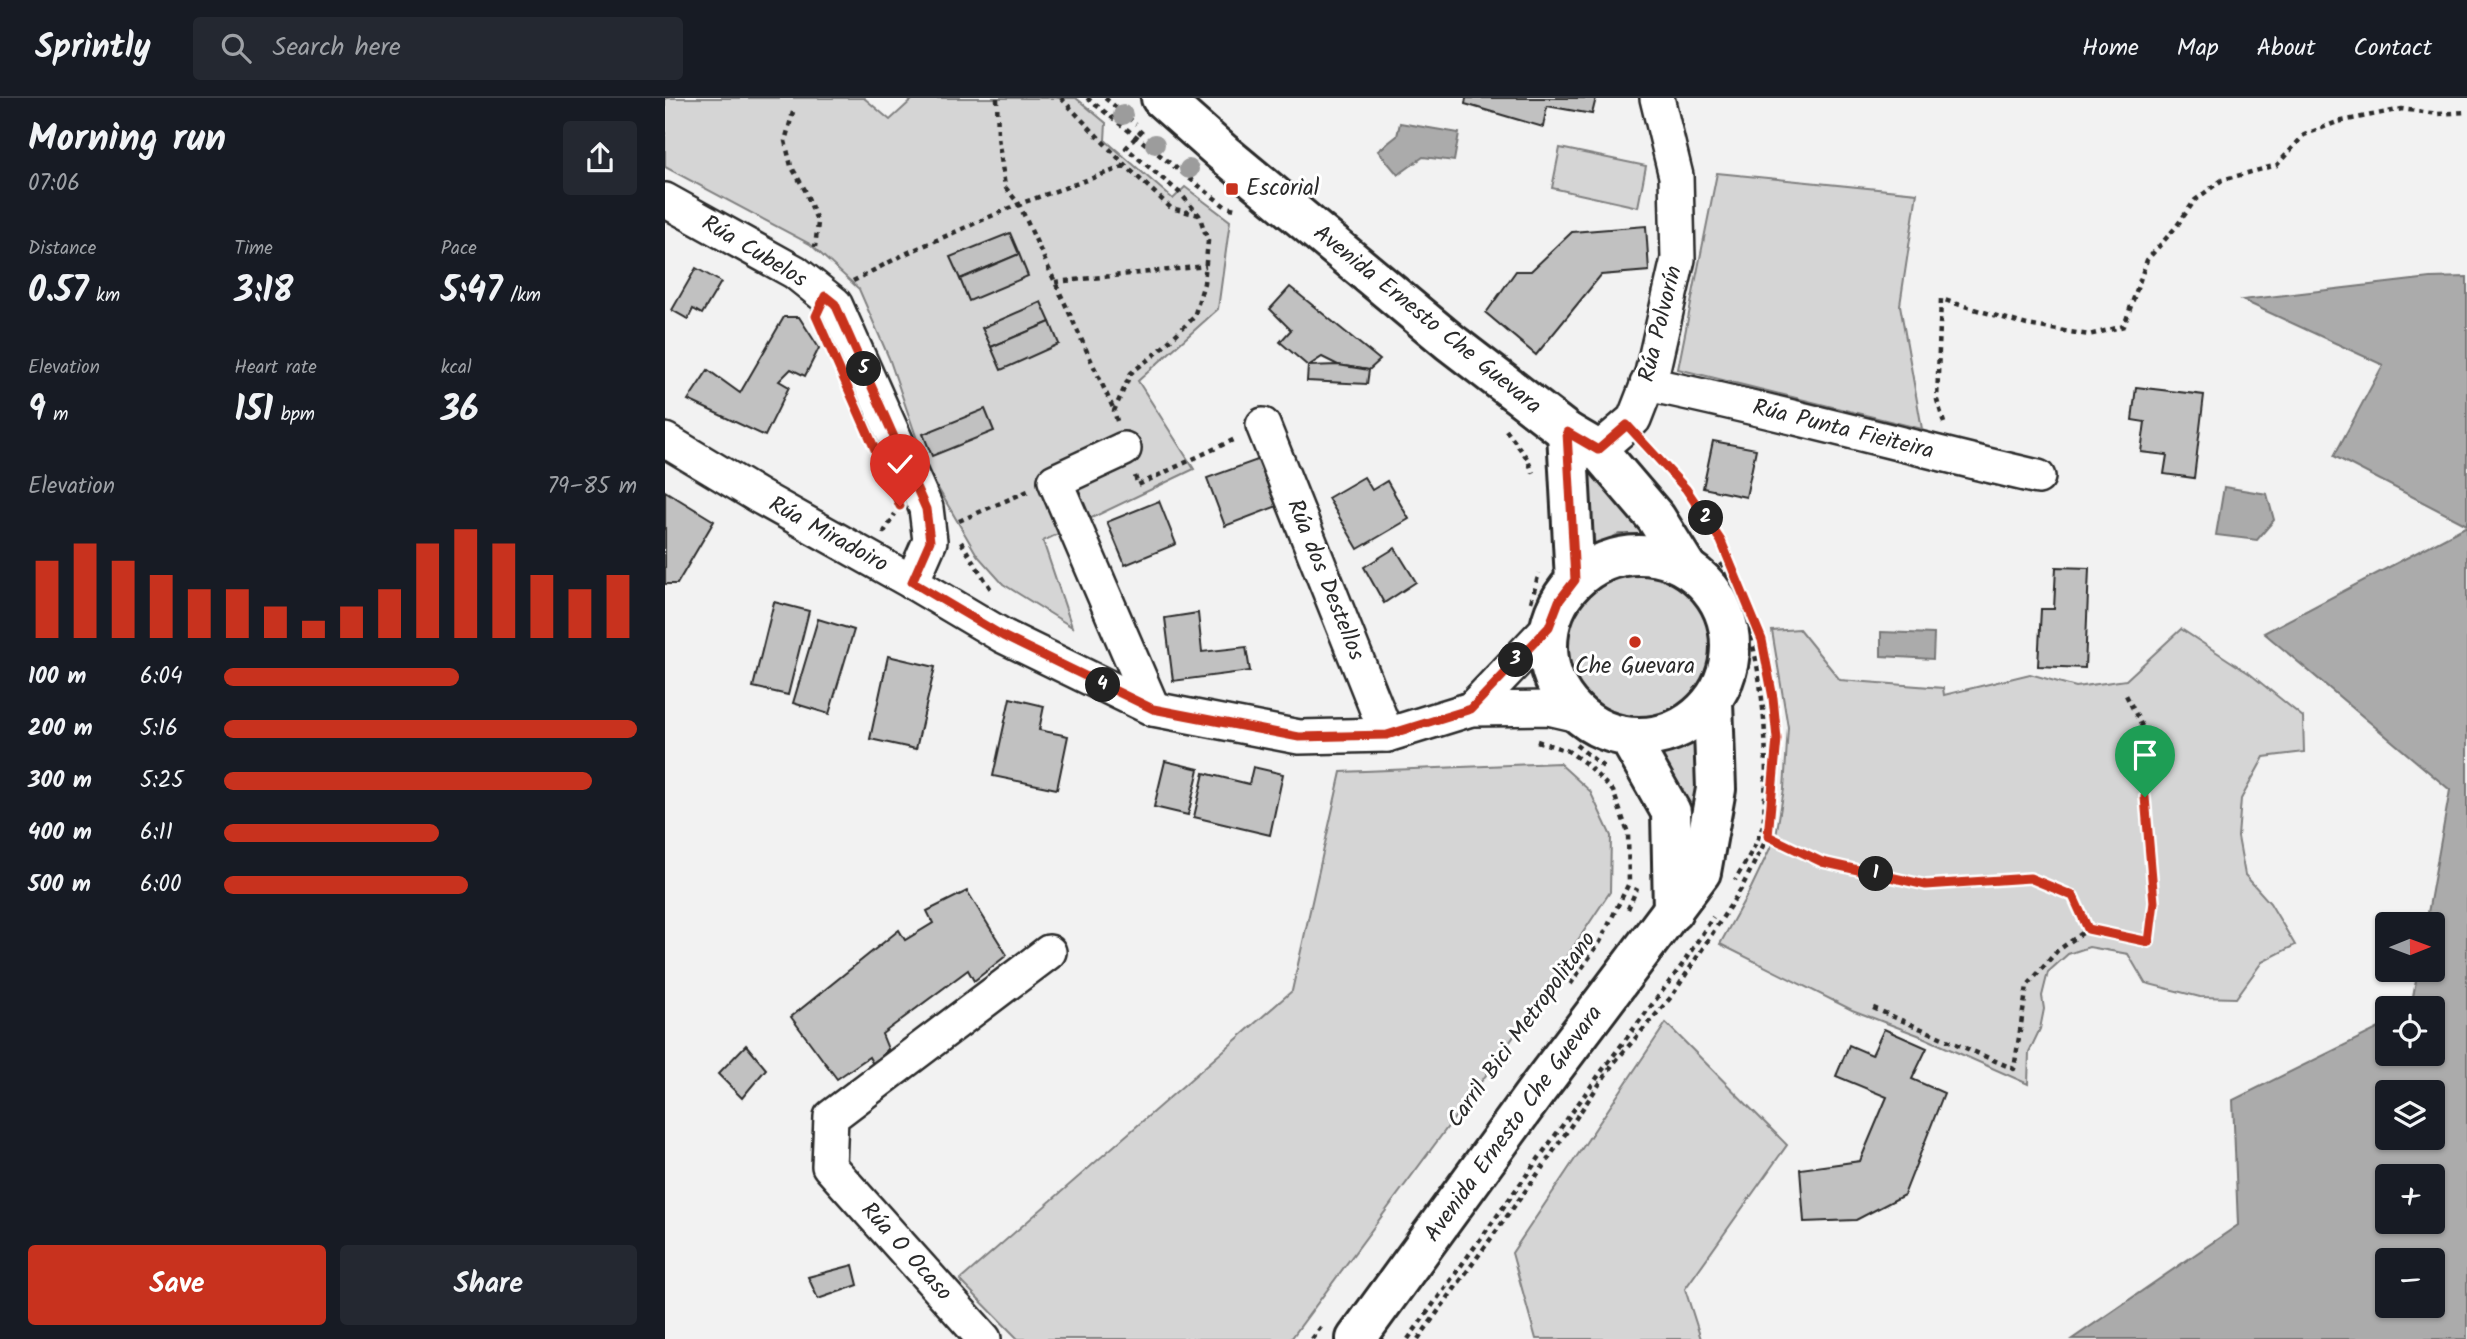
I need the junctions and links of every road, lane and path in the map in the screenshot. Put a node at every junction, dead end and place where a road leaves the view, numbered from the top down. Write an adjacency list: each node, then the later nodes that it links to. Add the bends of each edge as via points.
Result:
1 (997, 98): 10 (path, via 1005,187)
2 (1061, 98): 8 (path)
3 (1161, 98): 20 (main road, Avenida Ernesto Che Guevara, via 1450,342)
4 (1657, 98): 15 (street, Rúa Polvorín, via 1676,176 1678,259)
5 (2467, 112): 22 (path, via 2402,109 2337,122 2304,135 2277,166 2222,180 2195,200 2147,260 2124,326 2089,335 2027,325 1941,299 1937,400)
6 (793, 113): 14 (path, via 785,141 791,166 818,223)
7 (1126, 148): 11 (path)
8 (1126, 166): 10 (path); 11 (path, via 1171,208)
9 (665, 200): 14 (street, Rúa Cubelos)
10 (1019, 204): 13 (path); 14 (path, via 905,254)
11 (1199, 215): 12 (path, via 1208,241)
12 (1206, 266): 13 (path); 16 (path, via 1194,317 1131,373)
13 (1055, 282): 16 (path)
14 (813, 286): 31 (street, Rúa Cubelos, via 835,304 926,509 930,541)
15 (1647, 384): 18 (street, Rúa Polvorín, via 1634,419); 22 (street, Rúa Punta Fieiteira)
16 (1114, 411): 21 (path)
17 (1263, 425): 23 (path); 39 (street, Rúa dos Destellos)
18 (1627, 425): 20 (street, Rúa Polvorín); 44 (path, via 1686,489 1721,541 1762,640 1777,739)
19 (665, 440): 31 (street, Rúa Miradoiro)
20 (1582, 441): 29 (main road, Avenida Ernesto Che Guevara, via 1655,518); 30 (main road)
21 (1124, 449): 35 (street, via 1055,481)
22 (1954, 458): 24 (street, Rúa Punta Fieiteira)
23 (1162, 474)
24 (2038, 477)
25 (1009, 499): 28 (path)
26 (900, 506): 27 (path, via 884,532)
27 (872, 525)
28 (950, 525)
29 (1687, 568): 30 (main road, via 1659,556 1629,555 1600,563); 34 (main road, via 1710,587 1725,614 1731,644 1727,674)
30 (1575, 580): 32 (main road, via 1559,601)
31 (912, 582): 35 (street, Rúa Miradoiro, via 1003,636)
32 (1549, 627): 36 (street, Rúa Miradoiro); 37 (main road, via 1547,652 1552,675)
33 (2125, 691): 48 (path, via 2148,738 2145,797 2154,902 2149,942)
34 (1713, 701): 41 (main road, via 1690,723 1661,736); 46 (main road, Avenida Ernesto Che Guevara, via 1716,789 1702,872)
35 (1153, 709): 39 (street, Rúa Miradoiro, via 1299,737)
36 (1471, 709): 37 (street, Rúa Miradoiro, via 1548,708); 39 (street, Rúa Miradoiro)
37 (1576, 729): 41 (main road); 43 (path)
38 (1533, 733): 40 (path)
39 (1387, 735)
40 (1543, 736)
41 (1629, 738): 46 (main road, via 1671,812)
42 (1533, 740): 50 (path, via 1568,751 1613,790 1628,833 1629,883 1600,942)
43 (1613, 775)
44 (1768, 836): 48 (path, via 1822,862 1926,885 2030,878 2073,896); 55 (path, via 1741,889 1672,996 1613,1064)
45 (1639, 883): 47 (path)
46 (1673, 911): 52 (main road, Avenida Ernesto Che Guevara, via 1537,1090)
47 (1626, 912)
48 (2088, 929): 51 (path, via 2057,951 2027,986 2014,1069)
49 (1049, 952): 53 (street, Rúa O Ocaso, via 831,1117 829,1166)
50 (1562, 996)
51 (1871, 1007)
52 (1342, 1329): 54 (path)
53 (983, 1339)
54 (1312, 1339)
55 (1418, 1339)

